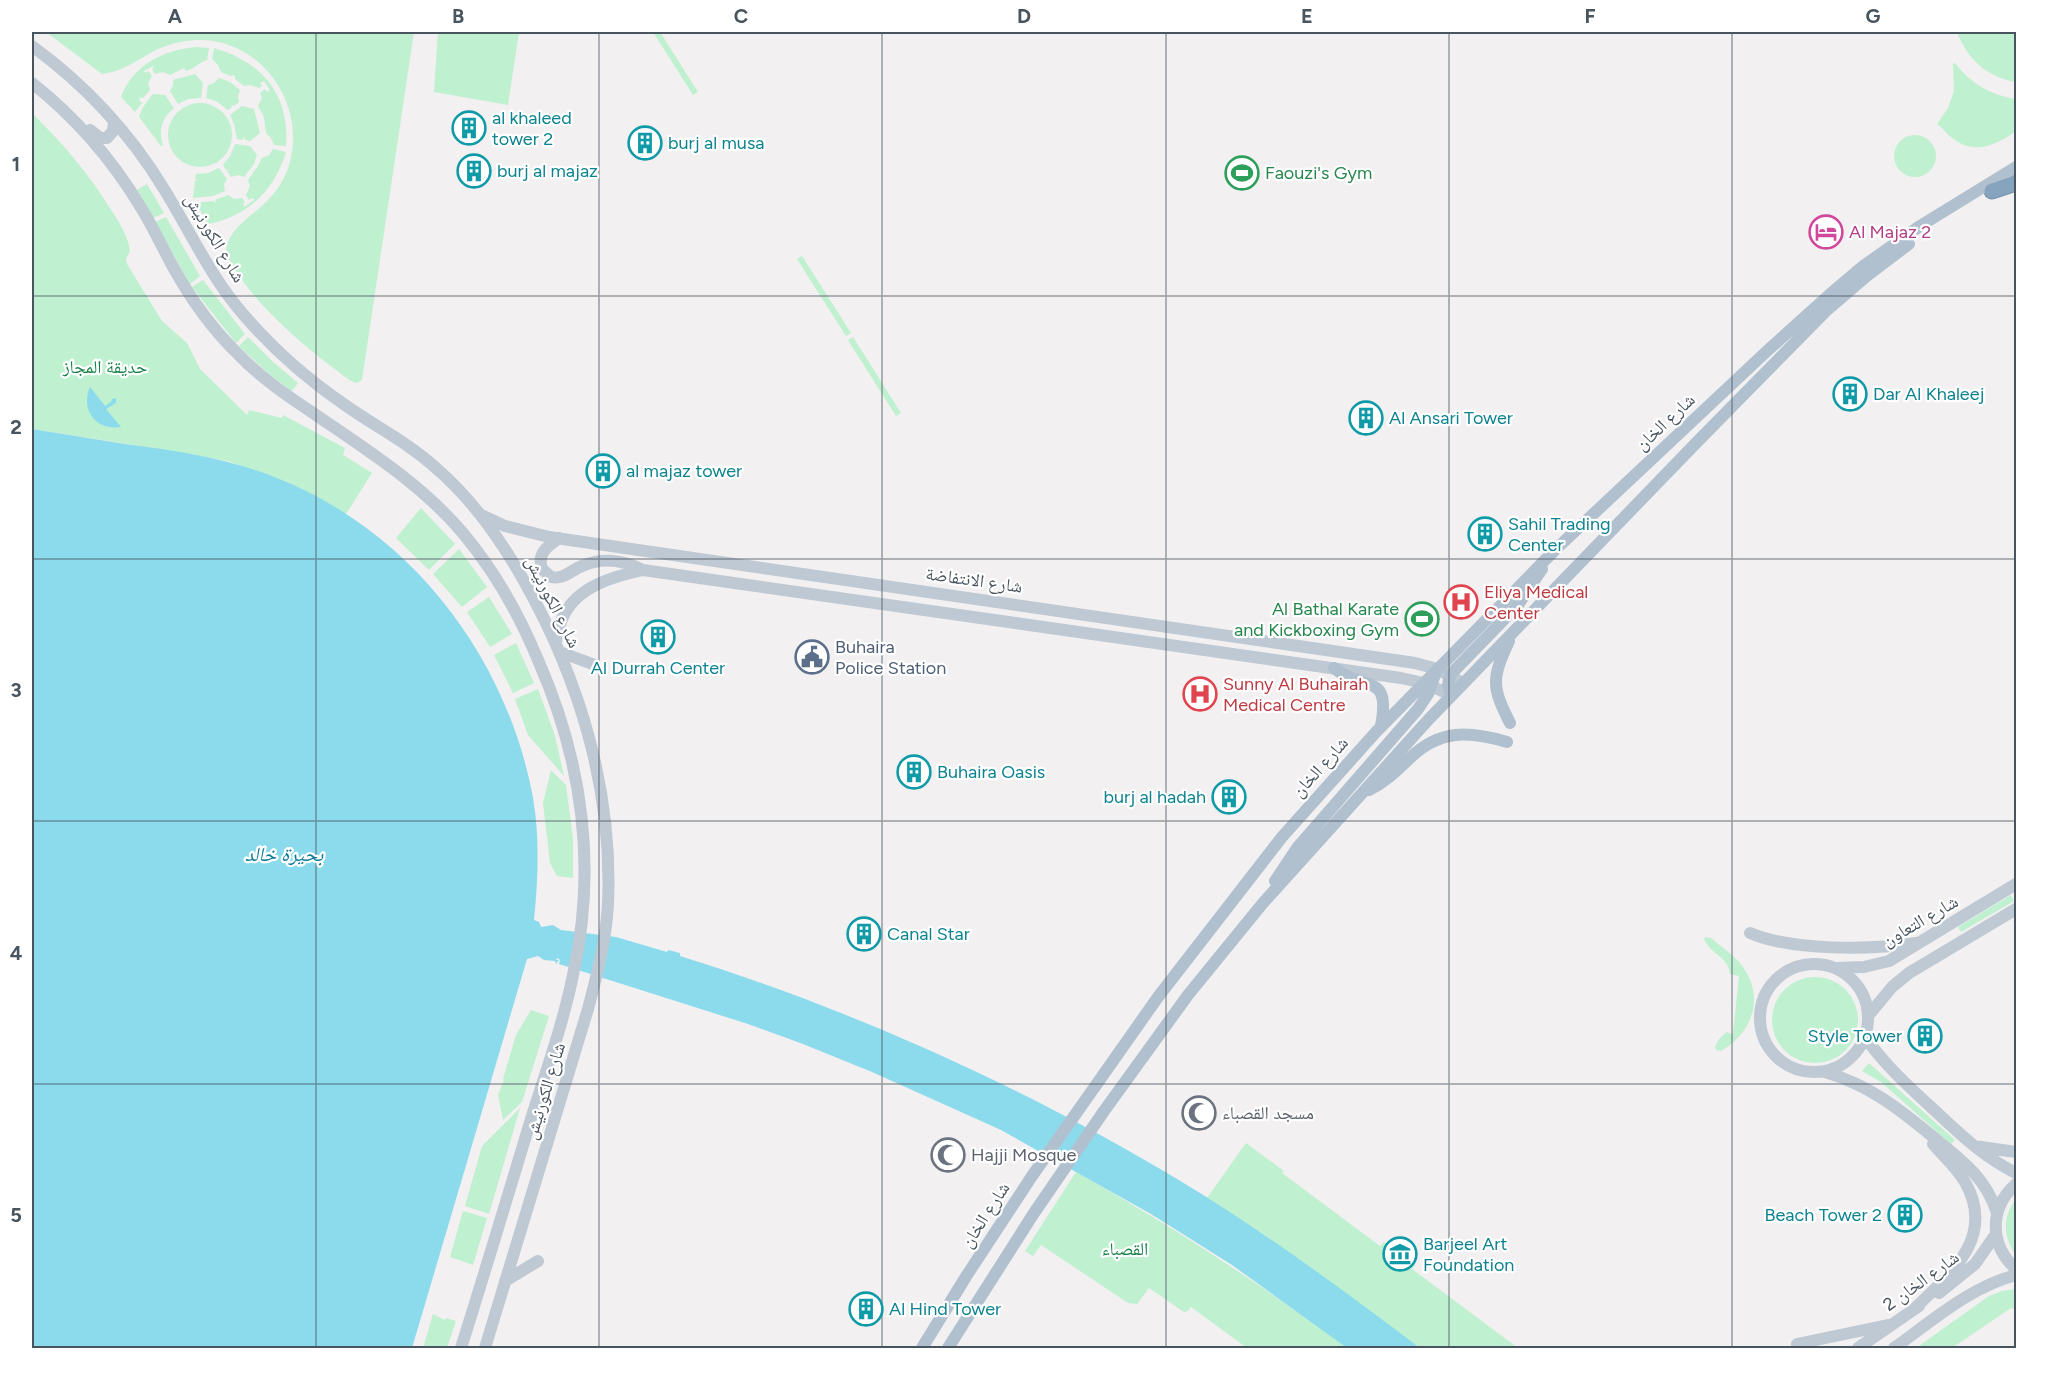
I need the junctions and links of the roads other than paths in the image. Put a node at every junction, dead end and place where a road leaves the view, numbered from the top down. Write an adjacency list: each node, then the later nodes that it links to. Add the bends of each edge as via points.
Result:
1 (32, 46): 4 (main road, شارع الكورنيش, via 81,86)
2 (32, 82): 3 (main road, شارع الكورنيش)
3 (62, 108): 4 (main road, via 74,112 100,138 111,135); 51 (main road, شارع الكورنيش, via 119,174 184,286 224,339 271,384 385,463 461,531 491,572 529,638 556,704 579,792 584,837 584,906 578,954)
4 (114, 121): 9 (main road, شارع الكورنيش, via 163,186 212,274 254,327 344,404 421,455)
5 (2016, 167): 11 (main road, شارع الخان, via 1862,267)
6 (2016, 177): 8 (main road, شارع الخان)
7 (2016, 183): 8 (highway)
8 (1992, 191): 13 (main road, شارع الخان, via 1920,235 1842,296)
9 (480, 515): 10 (main road, شارع الانتفاضة, via 505,526); 16 (main road, شارع الكورنيش, via 515,565)
10 (560, 538): 12 (main road, via 544,549 540,557 542,569 551,577 564,577 583,565 600,561 618,561); 14 (main road, شارع الانتفاضة)
11 (1548, 557): 19 (main road, شارع الخان); 20 (main road, via 1518,605)
12 (643, 570): 15 (main road, شارع الانتفاضة); 16 (main road, شارع الانتفاضة, via 608,580 578,597 564,615)
13 (1514, 631): 21 (main road, شارع الخان); 24 (main road, via 1495,681)
14 (1209, 632): 15 (main road, via 1205,643); 19 (main road, شارع الانتفاضة)
15 (1164, 644): 18 (main road, شارع الانتفاضة)
16 (558, 647): 17 (main road); 47 (main road, شارع الكورنيش, via 584,717 598,771 608,853 608,908 593,989)
17 (595, 665)
18 (1334, 668): 22 (main road, شارع الانتفاضة); 25 (main road, via 1380,691 1384,702)
19 (1437, 669): 20 (main road, شارع الانتفاضة); 22 (main road)
20 (1450, 675): 21 (main road, شارع الانتفاضة); 23 (main road)
21 (1463, 683): 23 (main road, شارع الخان)
22 (1428, 684): 23 (main road, شارع الانتفاضة); 25 (main road, شارع الخان); 29 (main road, via 1418,709 1298,848)
23 (1451, 696): 27 (main road, شارع الخان)
24 (1510, 723)
25 (1381, 727): 53 (main road, شارع الخان, via 1268,854 1158,997 1032,1176)
26 (1507, 742): 27 (main road, via 1476,734 1438,739 1415,753 1386,780)
27 (1362, 792): 29 (main road, شارع الخان)
28 (2016, 884): 32 (main road, شارع التعاون)
29 (1263, 903): 54 (main road, شارع الخان, via 1188,995 1104,1111)
30 (2016, 909): 34 (main road, via 1909,973)
31 (1750, 933): 32 (main road, via 1770,941 1801,945 1873,947)
32 (1920, 943): 33 (main road, شارع التعاون, via 1877,965)
33 (1835, 968): 34 (main road, via 1858,987); 36 (main road, via 1810,964 1787,971 1770,987 1761,1009 1763,1033 1774,1054 1801,1070)
34 (1868, 1016): 35 (main road)
35 (1865, 1037): 36 (main road, via 1852,1057); 38 (main road, via 1889,1068)
36 (1824, 1071): 37 (main road, via 1876,1092)
37 (1918, 1124): 42 (main road, via 1976,1173 1989,1191); 48 (main road, via 1966,1183 1975,1219 1969,1247 1960,1263)
38 (1972, 1145): 39 (main road); 40 (main road)
39 (2016, 1152)
40 (2016, 1173)
41 (2016, 1184): 42 (main road)
42 (1997, 1213): 43 (main road)
43 (1996, 1234): 45 (main road, via 2004,1257); 48 (main road, شارع الخان 2, via 1967,1272)
44 (538, 1261): 47 (main road)
45 (2016, 1269)
46 (2016, 1275): 56 (main road, via 1970,1295)
47 (506, 1281): 52 (main road, شارع الكورنيش)
48 (1913, 1310): 49 (main road, شارع الخان 2)
49 (1895, 1323): 50 (main road); 55 (main road, شارع الخان 2)
50 (1797, 1344)
51 (461, 1348)
52 (485, 1348)
53 (922, 1348)
54 (948, 1348)
55 (1858, 1348)
56 (1894, 1348)

